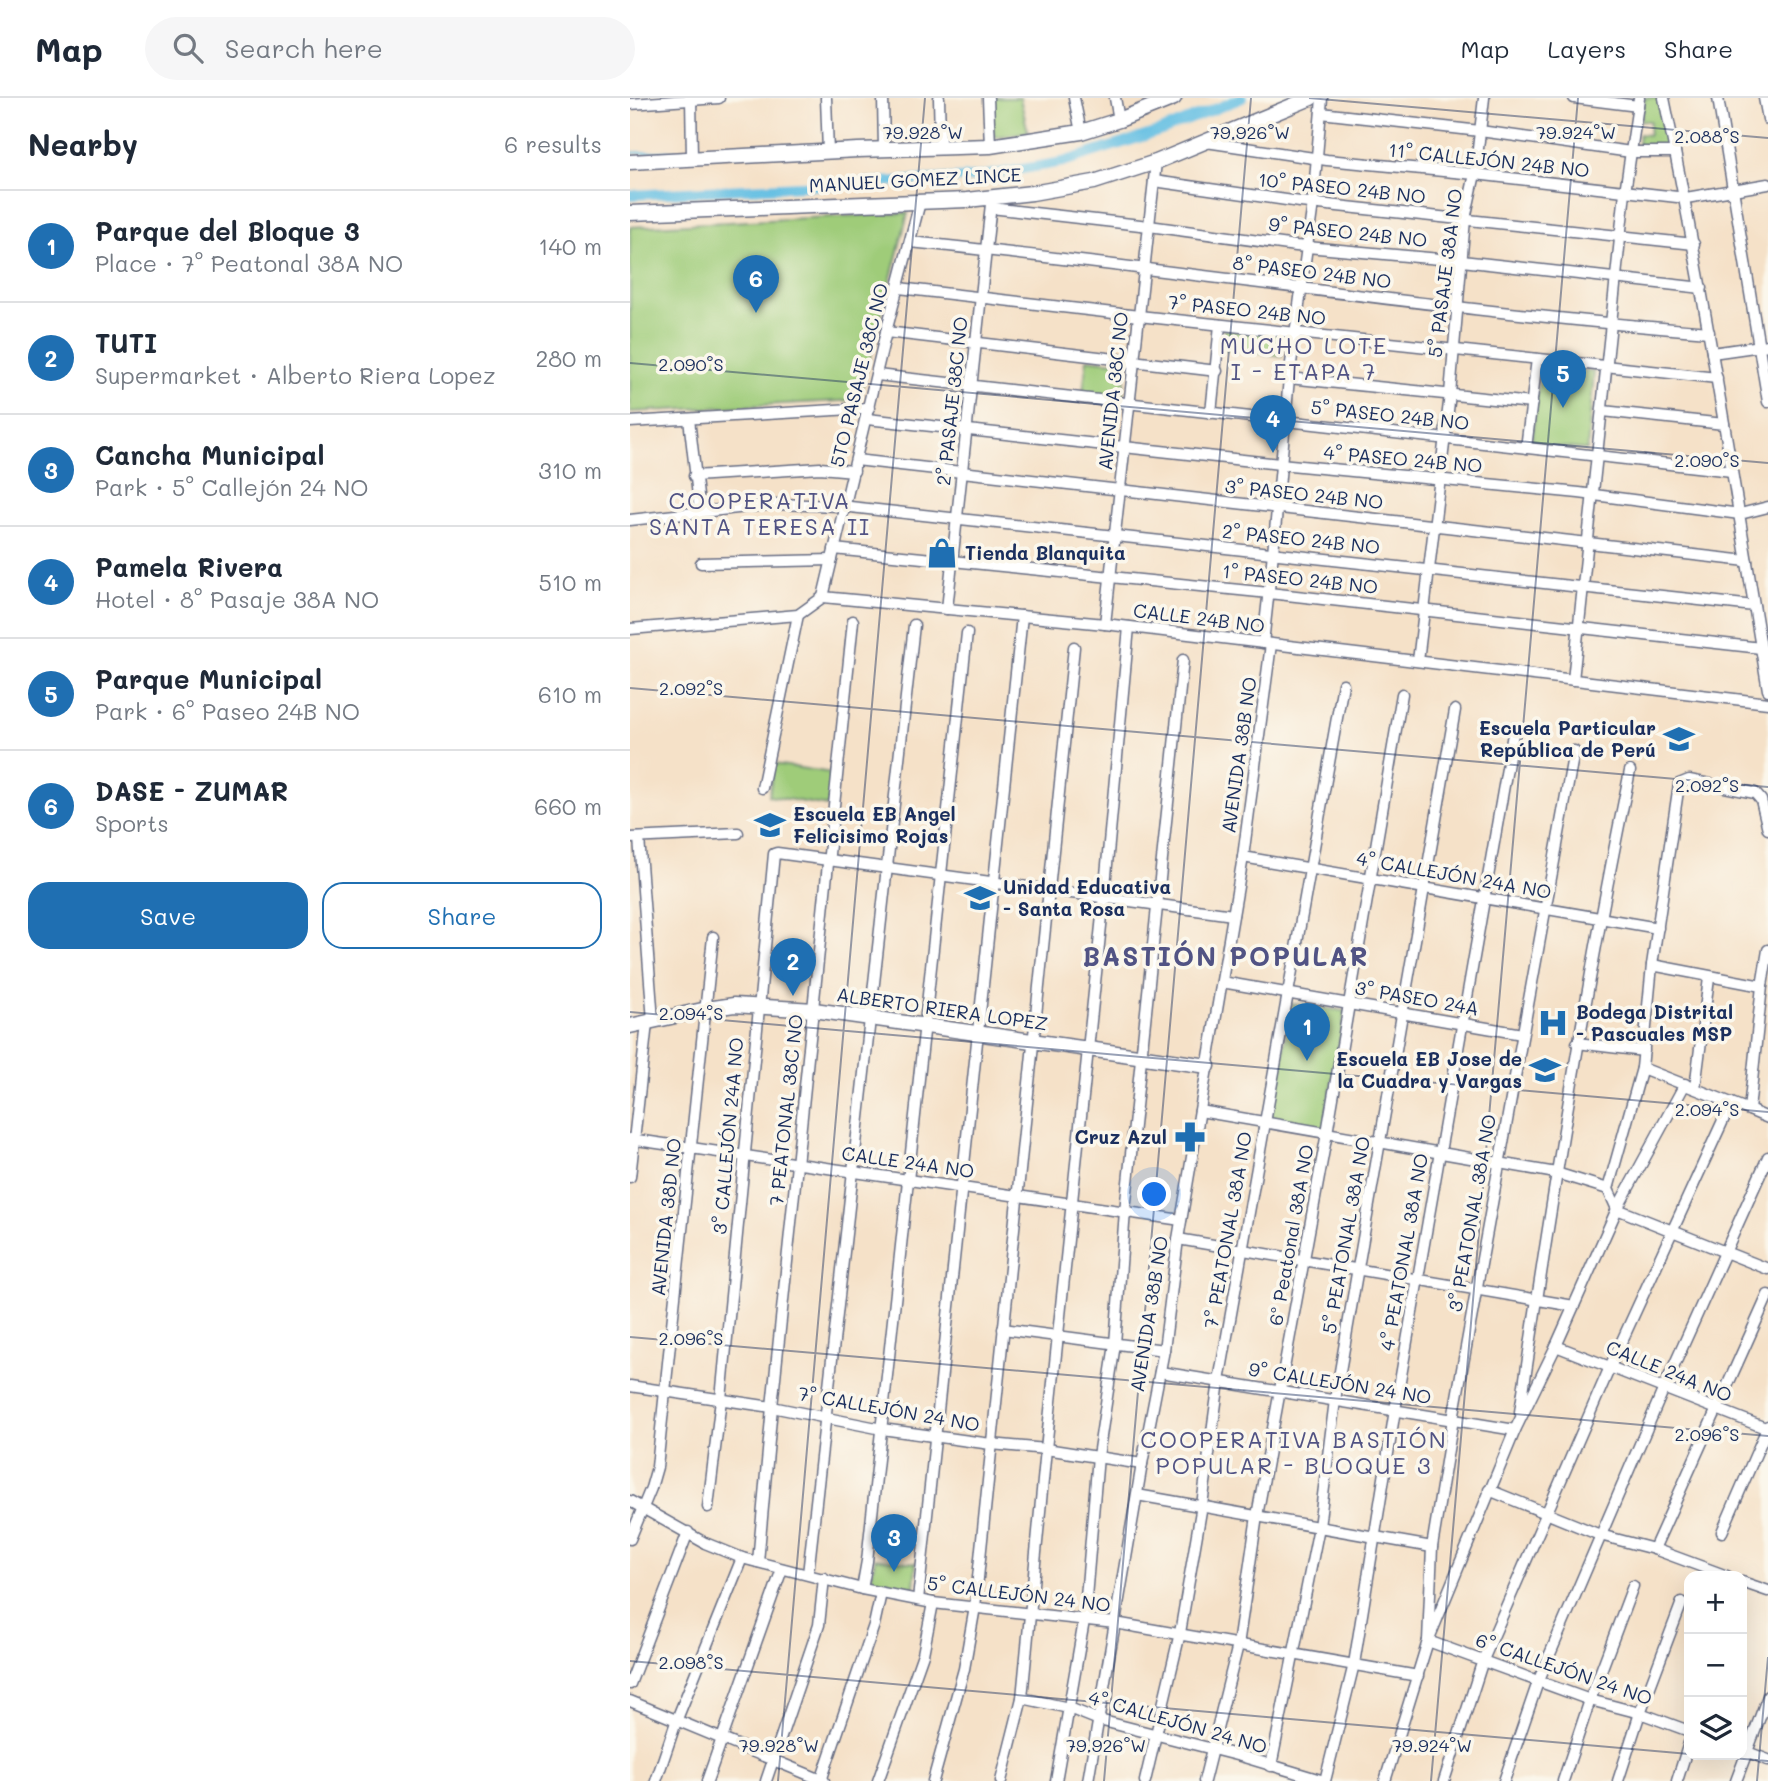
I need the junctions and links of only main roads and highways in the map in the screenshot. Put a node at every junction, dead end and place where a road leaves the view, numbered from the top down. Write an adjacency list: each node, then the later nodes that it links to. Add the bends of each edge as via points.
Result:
1 (1311, 98): 4 (main road, MANUEL GOMEZ LINCE, via 1156,162 1094,182 991,203)
2 (1166, 100): 3 (main road, MANUEL GOMEZ LINCE, via 1081,132 990,146)
3 (630, 162)
4 (630, 213)
5 (630, 1026): 6 (main road, ALBERTO RIERA LOPEZ, via 707,1009 758,1005)
6 (1208, 1066)

